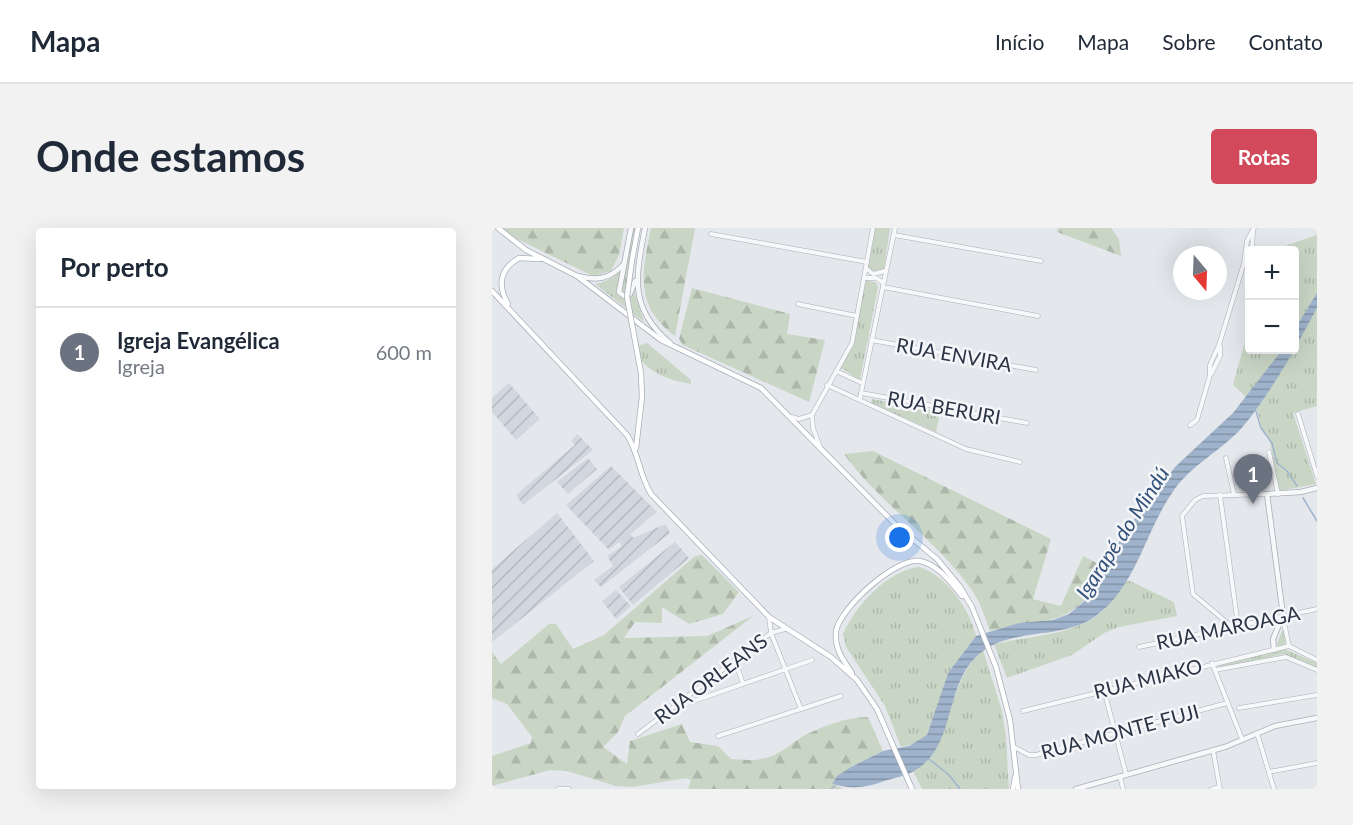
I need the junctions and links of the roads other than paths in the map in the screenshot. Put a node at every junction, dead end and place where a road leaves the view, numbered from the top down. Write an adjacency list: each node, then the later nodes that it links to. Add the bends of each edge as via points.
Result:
1 (498, 228): 11 (main road)
2 (632, 228): 13 (street)
3 (638, 228): 42 (main road, bridge, via 627,297 641,373)
4 (645, 228): 19 (street)
5 (873, 228): 14 (street)
6 (895, 228): 9 (street)
7 (1253, 230): 10 (street); 15 (street)
8 (711, 234): 14 (street)
9 (893, 235): 12 (street); 17 (street)
10 (1252, 246)
11 (545, 260): 18 (main road); 24 (main road, via 519,258 505,271 501,289)
12 (1041, 261)
13 (625, 262): 18 (street, via 602,279); 19 (street, via 619,292 624,296 630,294)
14 (867, 262): 16 (street)
15 (1244, 263): 39 (street, via 1220,356 1197,420)
16 (866, 268): 17 (street, via 873,274); 20 (street)
17 (885, 271): 21 (street)
18 (577, 276): 28 (main road)
19 (636, 278): 28 (street, via 641,304 651,324)
20 (865, 278): 21 (street, via 876,278); 25 (street)
21 (883, 284): 26 (street); 27 (street)
22 (492, 291): 24 (main road)
23 (798, 304): 25 (street)
24 (513, 311): 42 (main road, via 627,435)
25 (857, 316): 30 (street, via 852,345)
26 (1038, 316)
27 (871, 340): 29 (street, RUA ENVIRA); 31 (street)
28 (679, 351): 37 (main road, via 761,388)
29 (1036, 370)
30 (836, 372): 31 (street); 32 (street); 33 (street)
31 (862, 383): 34 (street)
32 (827, 385): 33 (street); 36 (street)
33 (836, 387): 34 (street)
34 (860, 396): 38 (street, RUA BERURI); 44 (street, via 966,449)
35 (1298, 414): 45 (street)
36 (812, 415): 37 (street); 40 (street)
37 (792, 417): 40 (main road)
38 (1027, 423)
39 (1190, 425)
40 (820, 447): 51 (main road, via 897,526 937,559)
41 (1269, 452): 49 (street)
42 (636, 454): 53 (main road, via 651,494)
43 (1226, 458): 47 (street)
44 (1020, 462)
45 (1317, 476)
46 (1317, 488): 49 (street)
47 (1234, 494): 48 (street); 50 (street)
48 (1267, 494): 49 (street); 54 (street)
49 (1278, 494)
50 (1220, 495): 55 (street); 56 (street, via 1197,498 1182,516 1191,590 1197,600)
51 (972, 607): 69 (main road, via 930,565 910,561 893,568 850,608 837,627 838,651); 85 (main road, via 996,667)
52 (1317, 609): 54 (street, RUA MAROAGA)
53 (769, 617): 57 (main road); 58 (street)
54 (1283, 617): 55 (street, RUA MAROAGA); 59 (street); 61 (street, via 1273,639)
55 (1238, 625): 56 (street, RUA MAROAGA)
56 (1231, 626): 60 (street, RUA MAROAGA)
57 (785, 629): 58 (street, RUA ORLEANS); 69 (main road)
58 (771, 633): 62 (street, RUA ORLEANS); 66 (street)
59 (1289, 646): 61 (street, RUA MIAKO); 64 (street)
60 (1139, 647)
61 (1274, 650): 65 (street, RUA MIAKO)
62 (735, 660): 70 (street); 75 (street, RUA ORLEANS)
63 (812, 660): 66 (street)
64 (1317, 662): 68 (street)
65 (1212, 663): 67 (street); 71 (street, RUA MIAKO)
66 (785, 669): 70 (street); 77 (street)
67 (1215, 670): 68 (street, via 1286,657); 74 (street)
68 (1316, 670)
69 (857, 680): 94 (main road, via 877,709)
70 (743, 684): 75 (street)
71 (1104, 690): 78 (street, RUA MIAKO); 82 (street)
72 (1317, 695): 76 (street)
73 (841, 696): 77 (street)
74 (1227, 703): 82 (street, RUA MONTE FUJI); 84 (street)
75 (673, 708): 81 (street, RUA ORLEANS)
76 (1239, 708)
77 (801, 709): 83 (street)
78 (1023, 711)
79 (1317, 718): 80 (street)
80 (1256, 733): 84 (street); 88 (street)
81 (638, 734)
82 (1114, 735): 85 (street, RUA MONTE FUJI, via 1036,755); 89 (street)
83 (718, 736)
84 (1242, 739): 86 (street)
85 (1014, 747): 95 (main road)
86 (1213, 750): 89 (street); 91 (street)
87 (1317, 763): 88 (street)
88 (1269, 772): 99 (street)
89 (1126, 774): 90 (street)
90 (1120, 776): 96 (street); 97 (street)
91 (1220, 788): 98 (street)
92 (558, 789): 93 (street)
93 (569, 789)
94 (912, 789)
95 (1016, 789)
96 (1076, 789)
97 (1124, 789)
98 (1212, 789)
99 (1274, 789)

